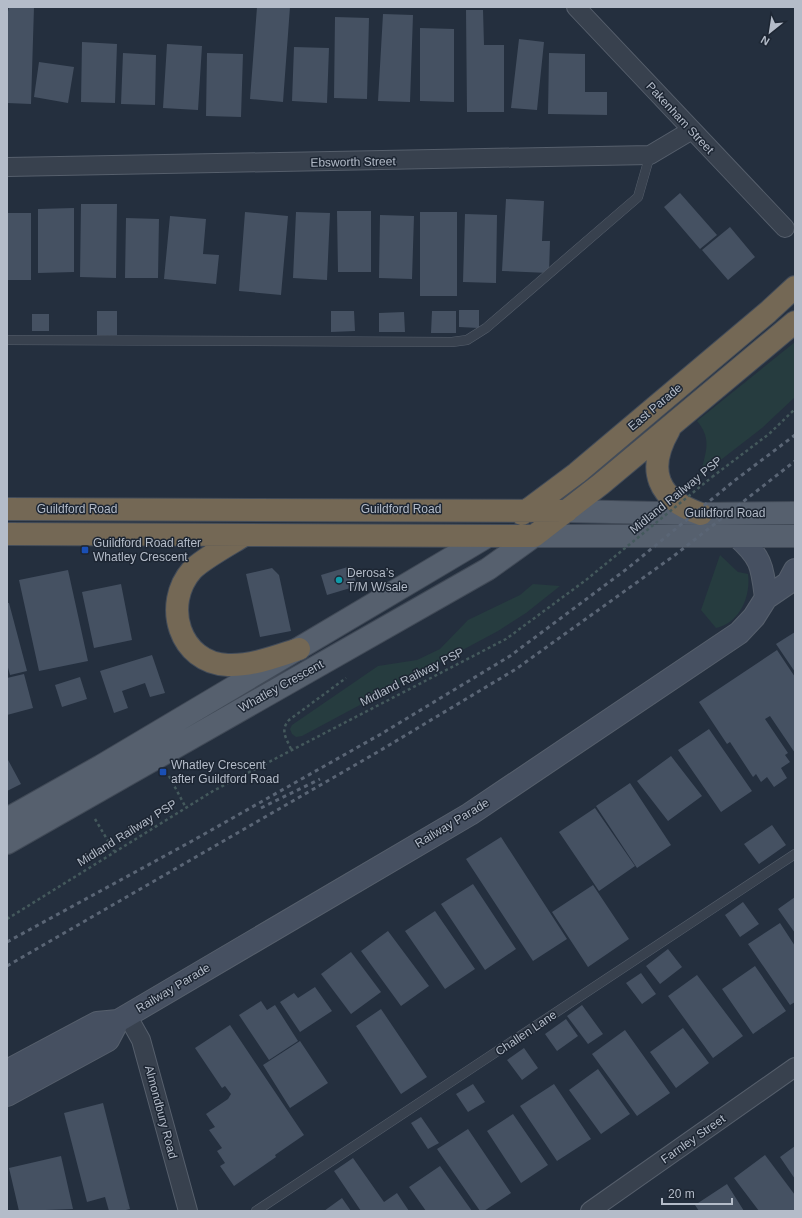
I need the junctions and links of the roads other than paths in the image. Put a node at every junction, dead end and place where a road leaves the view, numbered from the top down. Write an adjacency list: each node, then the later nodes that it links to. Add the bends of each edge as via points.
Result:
1 (576, 7): 2 (street, Pakenham Street)
2 (692, 130): 3 (street, Ebsworth Street); 5 (street, Pakenham Street)
3 (650, 155): 4 (street, Ebsworth Street); 8 (lane, via 638,197 486,328 468,340)
4 (7, 167)
5 (785, 228)
6 (795, 287): 13 (highway, East Parade, via 577,473)
7 (795, 322): 9 (highway, East Parade)
8 (7, 340)
9 (672, 425): 12 (highway, via 660,445 656,465 660,483 672,500 686,509); 14 (highway, East Parade)
10 (7, 509): 13 (highway, Guildford Road)
11 (795, 513): 12 (main road, Guildford Road)
12 (701, 514): 14 (main road, Guildford Road)
13 (519, 516): 14 (highway, Guildford Road); 17 (highway, Whatley Crescent)
14 (551, 524): 17 (highway, Guildford Road); 18 (main road, Guildford Road); 24 (main road, Whatley Crescent, via 488,569)
15 (7, 534): 16 (highway, Guildford Road)
16 (243, 536): 17 (highway, Guildford Road); 22 (highway, via 193,569 182,583 176,601 176,619 183,636 194,651 210,661 228,666 246,664)
17 (488, 536): 22 (main road, Whatley Crescent)
18 (736, 536): 19 (main road, Guildford Road); 21 (street, via 753,550 761,566)
19 (795, 536)
20 (795, 570): 21 (street, Railway Parade, via 788,583)
21 (766, 598): 26 (street, Railway Parade, via 754,618 739,633 470,814)
22 (299, 649): 23 (main road, Whatley Crescent)
23 (7, 819)
24 (7, 843)
25 (795, 854): 31 (lane, Challen Lane)
26 (122, 1018): 28 (street, Railway Parade, via 97,1023); 29 (street, via 108,1040); 30 (street, Almondbury Road, via 141,1040)
27 (795, 1067): 32 (street, Farnley Street)
28 (7, 1071)
29 (7, 1095)
30 (188, 1211)
31 (256, 1211)
32 (590, 1211)

